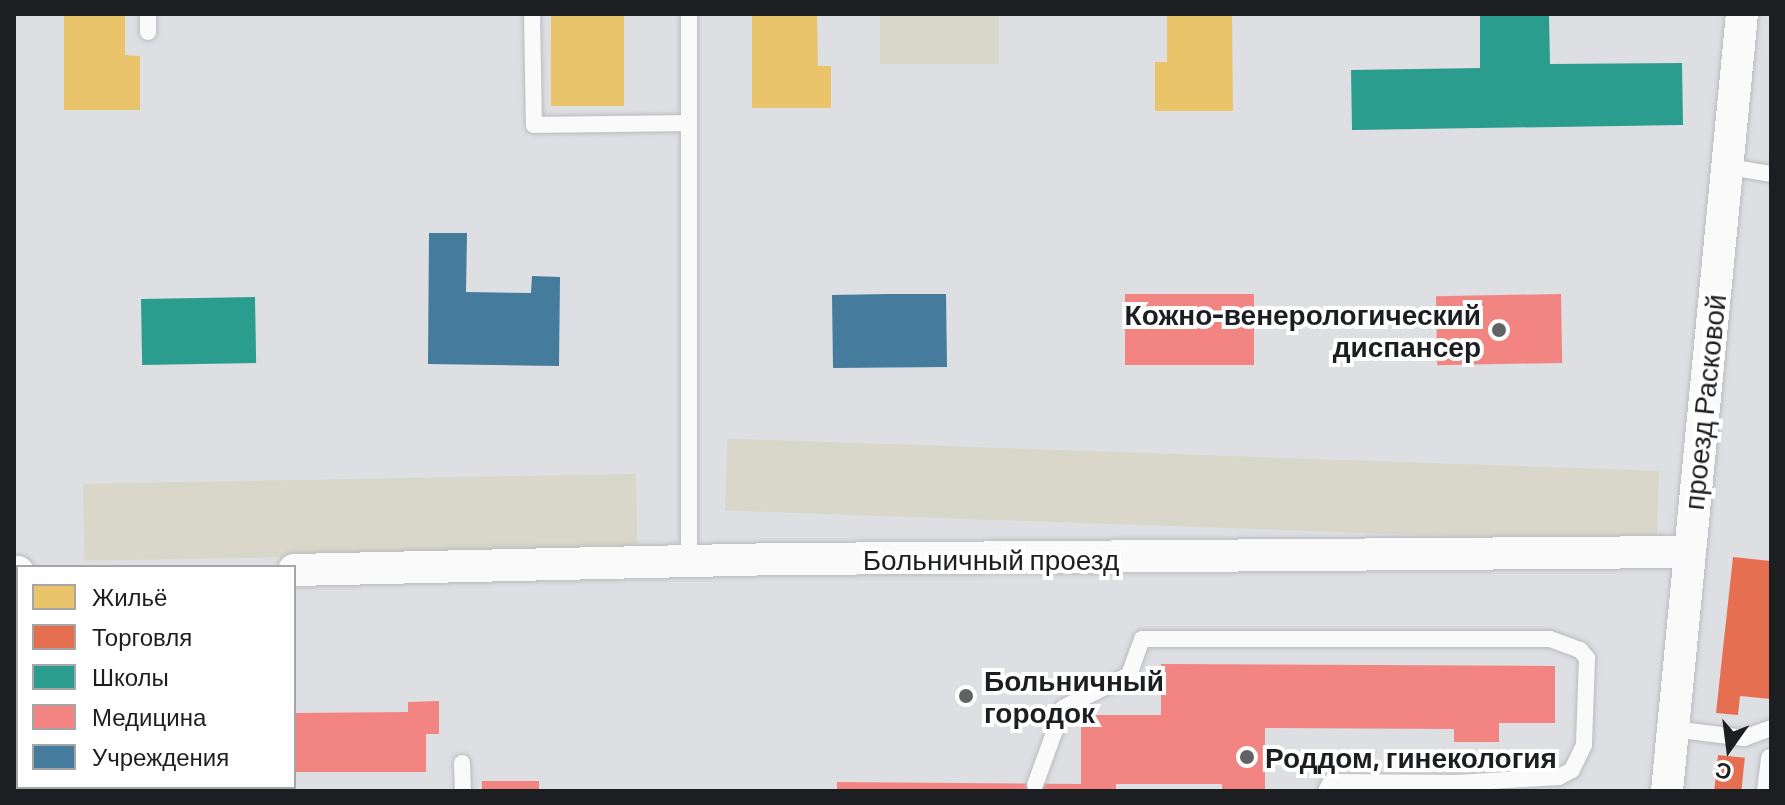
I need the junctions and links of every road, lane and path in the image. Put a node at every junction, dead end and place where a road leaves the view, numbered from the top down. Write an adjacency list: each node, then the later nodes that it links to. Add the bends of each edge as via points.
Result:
1 (148, 14): 5 (lane)
2 (532, 14): 6 (lane, via 534,125)
3 (689, 14): 6 (lane)
4 (1742, 14): 7 (street, проезд Расковой)
5 (148, 32)
6 (689, 123): 10 (lane)
7 (1729, 167): 8 (lane); 9 (street, проезд Расковой)
8 (1771, 174)
9 (1688, 552): 10 (street, Больничный проезд); 13 (street, проезд Расковой)
10 (689, 562): 11 (street, Больничный проезд)
11 (296, 570)
12 (1771, 728): 14 (lane)
13 (1673, 729): 14 (lane); 20 (street, проезд Расковой)
14 (1744, 738): 15 (lane)
15 (1770, 757): 21 (lane)
16 (462, 763): 18 (lane)
17 (1035, 785): 19 (lane, via 1063,708 1129,675 1142,639 1550,639 1587,658 1584,745 1572,770 1559,777 1331,782)
18 (463, 791)
19 (1326, 791)
20 (1667, 791)
21 (1765, 791)

